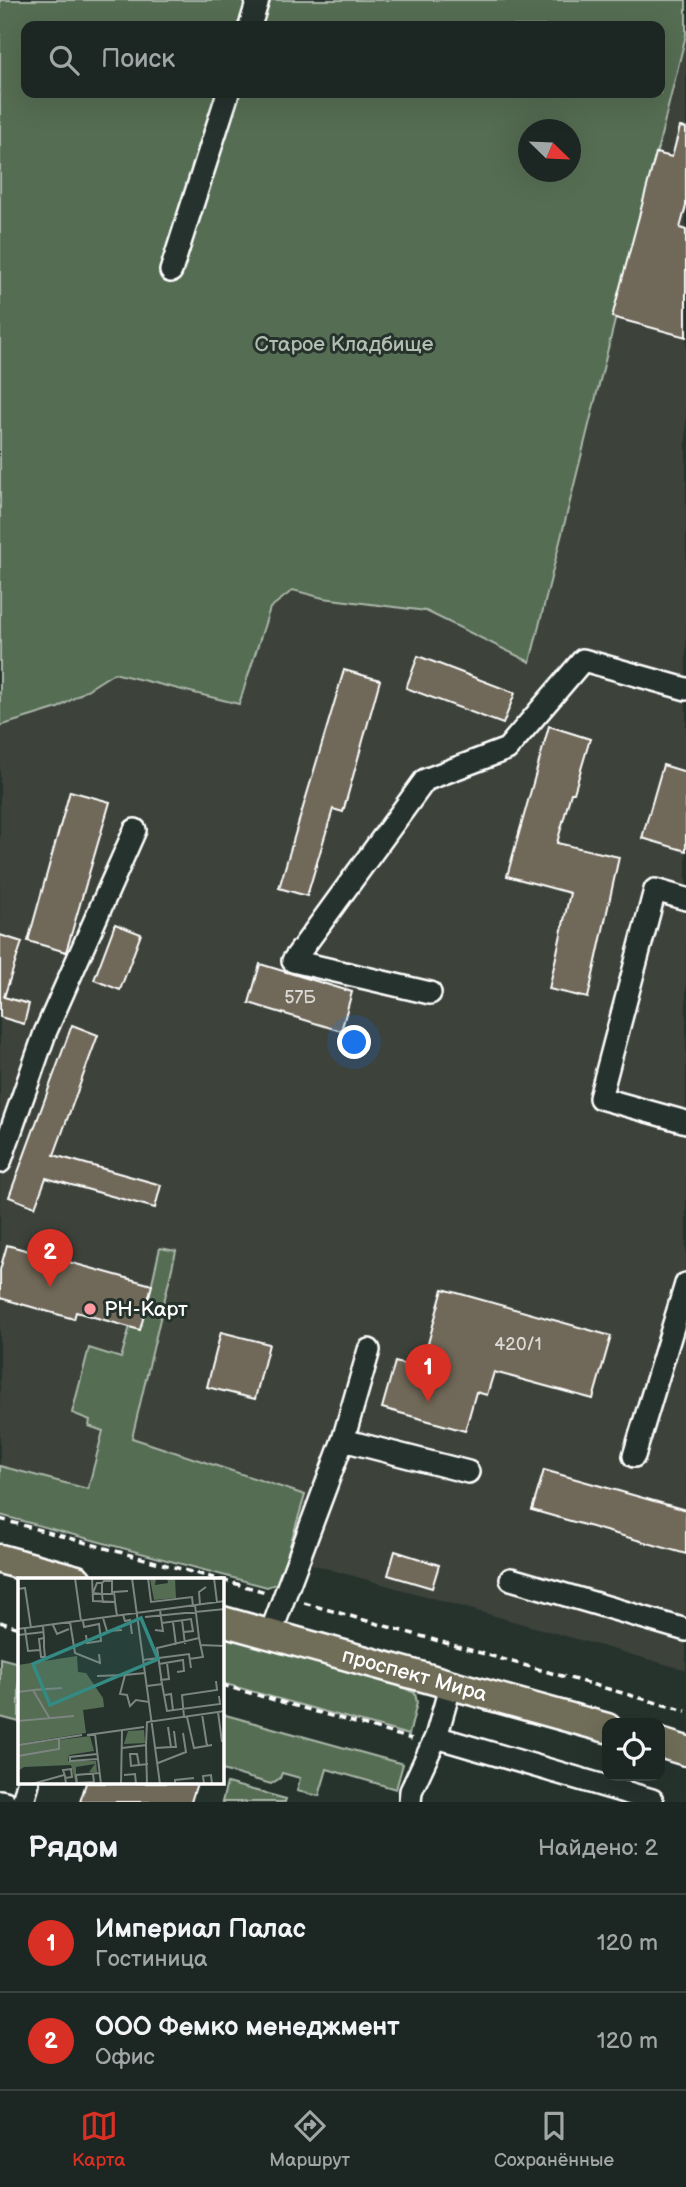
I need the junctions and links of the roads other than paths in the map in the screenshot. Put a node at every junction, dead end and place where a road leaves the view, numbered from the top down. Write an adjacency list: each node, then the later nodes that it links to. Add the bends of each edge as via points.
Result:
1 (258, 0): 2 (lane)
2 (252, 21)
3 (226, 98): 4 (lane)
4 (171, 271)
5 (686, 689): 8 (lane, via 583,660 507,749 425,780 293,961)
6 (135, 830): 10 (lane, via 45,1033)
7 (686, 899): 9 (lane, via 655,890 600,1098)
8 (430, 993)
9 (686, 1122)
10 (0, 1162)
11 (686, 1284): 14 (lane)
12 (369, 1350): 13 (lane)
13 (343, 1440): 15 (lane); 21 (lane)
14 (634, 1456)
15 (468, 1472)
16 (0, 1559): 17 (main road)
17 (70, 1578)
18 (511, 1579): 20 (lane)
19 (224, 1622): 21 (main road, проспект Мира)
20 (686, 1630)
21 (270, 1635): 22 (main road, проспект Мира)
22 (450, 1684): 23 (main road, проспект Мира); 24 (lane)
23 (602, 1727)
24 (436, 1737): 28 (lane); 30 (lane)
25 (665, 1745): 26 (main road)
26 (686, 1751)
27 (28, 1784): 29 (lane)
28 (652, 1800)
29 (23, 1802)
30 (410, 1802)

